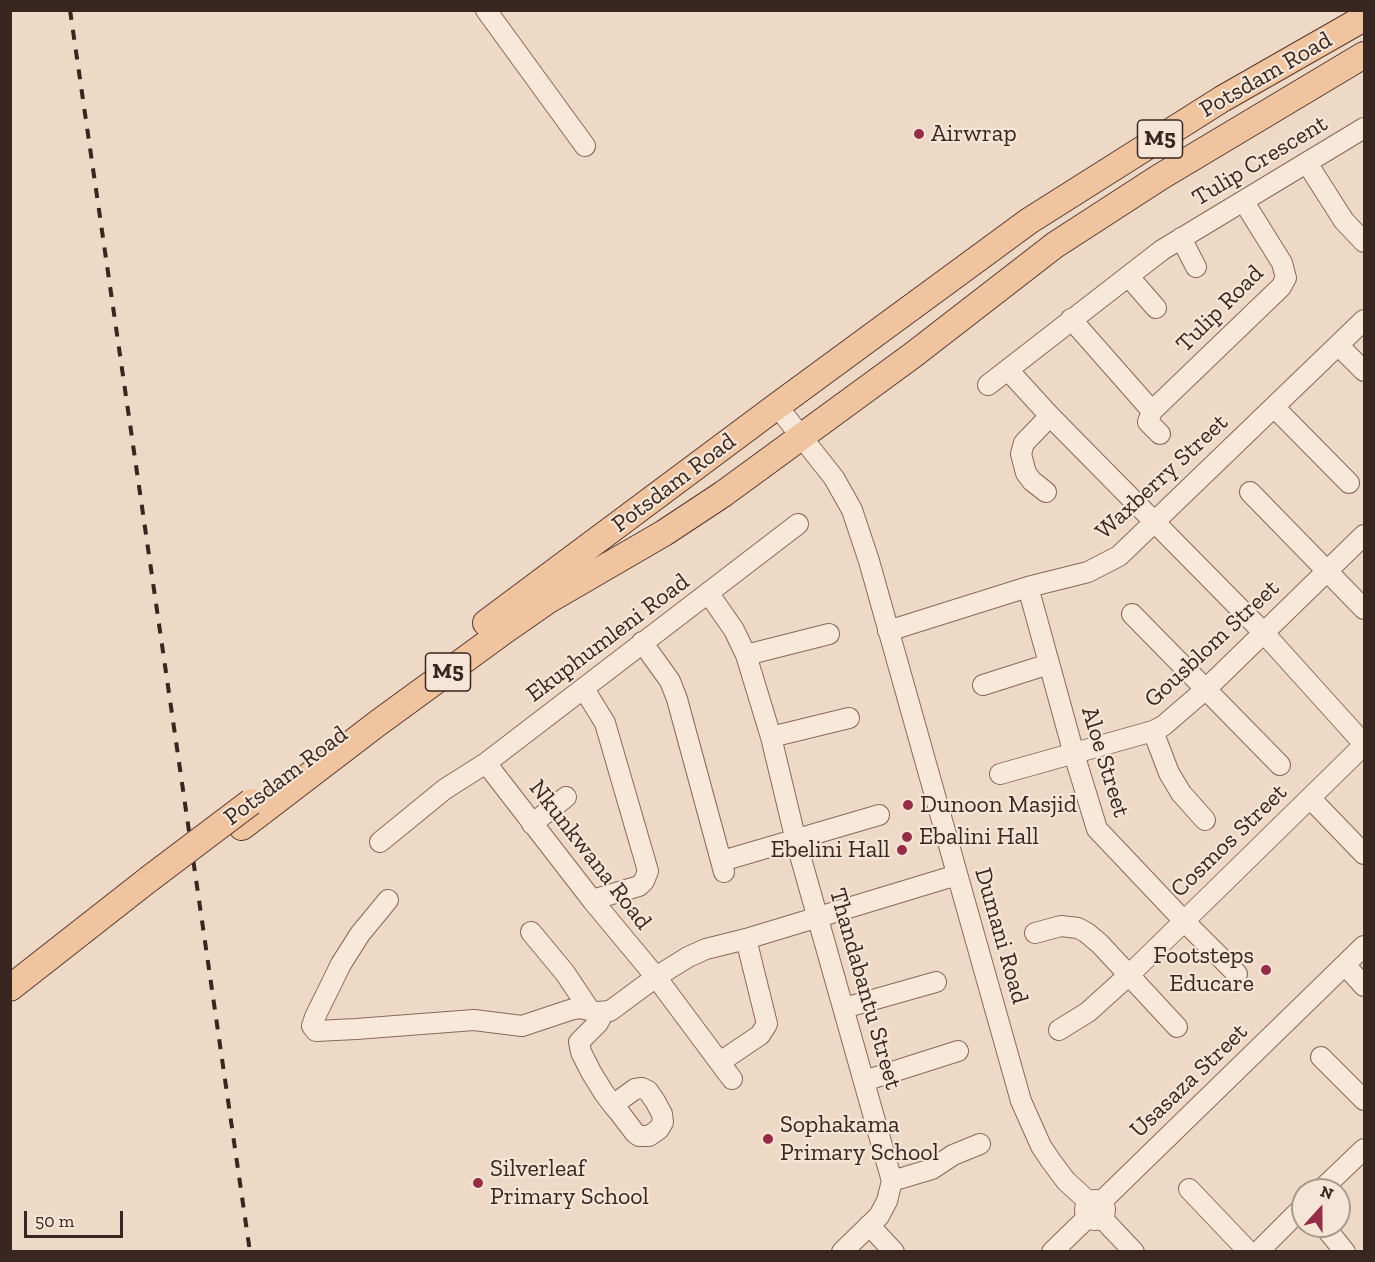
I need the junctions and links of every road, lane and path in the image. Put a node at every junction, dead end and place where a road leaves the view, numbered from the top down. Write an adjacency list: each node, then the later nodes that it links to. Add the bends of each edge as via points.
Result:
1 (486, 10): 5 (street)
2 (1365, 18): 19 (main road, Potsdam Road / M5, via 1222,99 1029,222)
3 (1365, 55): 24 (main road, Potsdam Road / M5, via 1055,244)
4 (1365, 128): 6 (street, Tulip Crescent)
5 (585, 146)
6 (1307, 163): 7 (street, Tulip Crescent); 9 (street, via 1344,221)
7 (1244, 202): 8 (street, Tulip Crescent); 21 (street, Tulip Road, via 1282,263 1285,283)
8 (1181, 238): 10 (street, Tulip Crescent); 11 (street, Tulip Crescent)
9 (1365, 242)
10 (1196, 267)
11 (1129, 277): 12 (street); 13 (street, Tulip Crescent)
12 (1156, 308)
13 (1071, 319): 16 (street, Tulip Crescent); 21 (street)
14 (1365, 320): 15 (street, Waxberry Street)
15 (1338, 345): 17 (street); 20 (street, Waxberry Street)
16 (1008, 370): 18 (street, Tulip Crescent); 22 (street)
17 (1365, 371)
18 (988, 385)
19 (777, 406): 24 (street, Dumani Road); 62 (main road, Potsdam Road / M5, bridge, via 251,802)
20 (1274, 406): 25 (street); 28 (street, Waxberry Street)
21 (1152, 411): 23 (street, via 1148,422)
22 (1050, 416): 26 (street, via 1024,443 1021,454 1026,473); 28 (street)
23 (1160, 434)
24 (801, 438): 36 (street, Dumani Road, via 834,478 852,510); 62 (main road, Potsdam Road / M5, via 664,533 547,601 242,827)
25 (1349, 483)
26 (1046, 492)
27 (1250, 492): 31 (street)
28 (1155, 521): 32 (street, Waxberry Street, via 1104,565); 37 (street)
29 (798, 524): 33 (street, Ekuphumleni Road)
30 (1365, 535): 31 (street, Gousblom Street)
31 (1327, 571): 34 (street); 37 (street, Gousblom Street)
32 (1028, 587): 36 (street, Waxberry Street); 41 (street, Aloe Street)
33 (709, 594): 39 (street, Ekuphumleni Road); 40 (street, Thandabantu Street)
34 (1365, 609)
35 (1132, 614): 44 (street)
36 (888, 631): 61 (street, Dumani Road)
37 (1263, 632): 44 (street, Gousblom Street); 48 (street)
38 (829, 634): 40 (street)
39 (642, 642): 43 (street, Ekuphumleni Road); 58 (street, via 670,681 677,699 723,866)
40 (747, 655): 47 (street, Thandabantu Street)
41 (1049, 664): 42 (street); 49 (street, Aloe Street)
42 (983, 685)
43 (584, 689): 50 (street, Ekuphumleni Road); 64 (street, via 609,732 648,871 639,886)
44 (1206, 689): 46 (street, Gousblom Street); 51 (street)
45 (849, 718): 47 (street)
46 (1153, 732): 49 (street, Gousblom Street); 56 (street, via 1169,773)
47 (771, 737): 58 (street, Thandabantu Street)
48 (1365, 744): 54 (street, Cosmos Street)
49 (1074, 754): 52 (street, Gousblom Street); 66 (street, Aloe Street, via 1097,829)
50 (486, 763): 57 (street, Nkunkwana Road); 59 (street, Ekuphumleni Road, via 445,789)
51 (1280, 765)
52 (1000, 774)
53 (566, 797): 57 (street)
54 (1310, 798): 60 (street); 66 (street, Cosmos Street)
55 (879, 816): 58 (street)
56 (1205, 820)
57 (532, 824): 64 (street, Nkunkwana Road)
58 (796, 841): 65 (street, Thandabantu Street)
59 (380, 842)
60 (1365, 855)
61 (957, 875): 65 (street); 95 (street, Dumani Road, via 1021,1101 1051,1161)
62 (149, 889): 77 (main road, Potsdam Road / M5); 78 (main road, Potsdam Road / M5)
63 (388, 900): 80 (street, via 341,964 315,1017 314,1030 474,1020 522,1026 570,1010)
64 (592, 900): 74 (street, Nkunkwana Road)
65 (818, 917): 69 (street); 79 (street, Thandabantu Street)
66 (1184, 921): 72 (street, Aloe Street); 73 (street, Cosmos Street)
67 (531, 932): 80 (street)
68 (1035, 933): 73 (street, via 1061,926 1078,928)
69 (746, 939): 74 (street, via 706,949); 85 (street, via 767,1024 760,1035)
70 (1365, 946): 71 (street, Usasaza Street)
71 (1345, 965): 76 (street); 95 (street, Usasaza Street)
72 (1237, 974)
73 (1130, 975): 81 (street); 82 (street, Cosmos Street, via 1088,1012)
74 (656, 977): 80 (street); 85 (street, Nkunkwana Road)
75 (936, 982): 79 (street)
76 (1365, 986)
77 (10, 988)
78 (10, 1007)
79 (844, 1008): 87 (street, Thandabantu Street)
80 (602, 1011): 89 (street, via 579,1046)
81 (1177, 1027)
82 (1059, 1030)
83 (958, 1051): 87 (street)
84 (1321, 1057): 88 (street)
85 (720, 1062): 86 (street, Nkunkwana Road)
86 (732, 1079)
87 (864, 1081): 93 (street, Thandabantu Street)
88 (1365, 1100)
89 (613, 1105)
90 (980, 1144): 93 (street, via 932,1169)
91 (1365, 1149): 92 (street)
92 (1335, 1178)
93 (892, 1180): 97 (street, via 887,1201)
94 (1189, 1189): 103 (street)
95 (1095, 1210): 101 (street, Usasaza Street); 102 (street, Dumani Road)
96 (1291, 1219): 104 (street)
97 (869, 1225): 99 (street); 100 (street)
98 (1334, 1238): 105 (street)
99 (842, 1251)
100 (894, 1251)
101 (1052, 1251)
102 (1134, 1251)
103 (1249, 1251)
104 (1258, 1251)
105 (1344, 1251)

